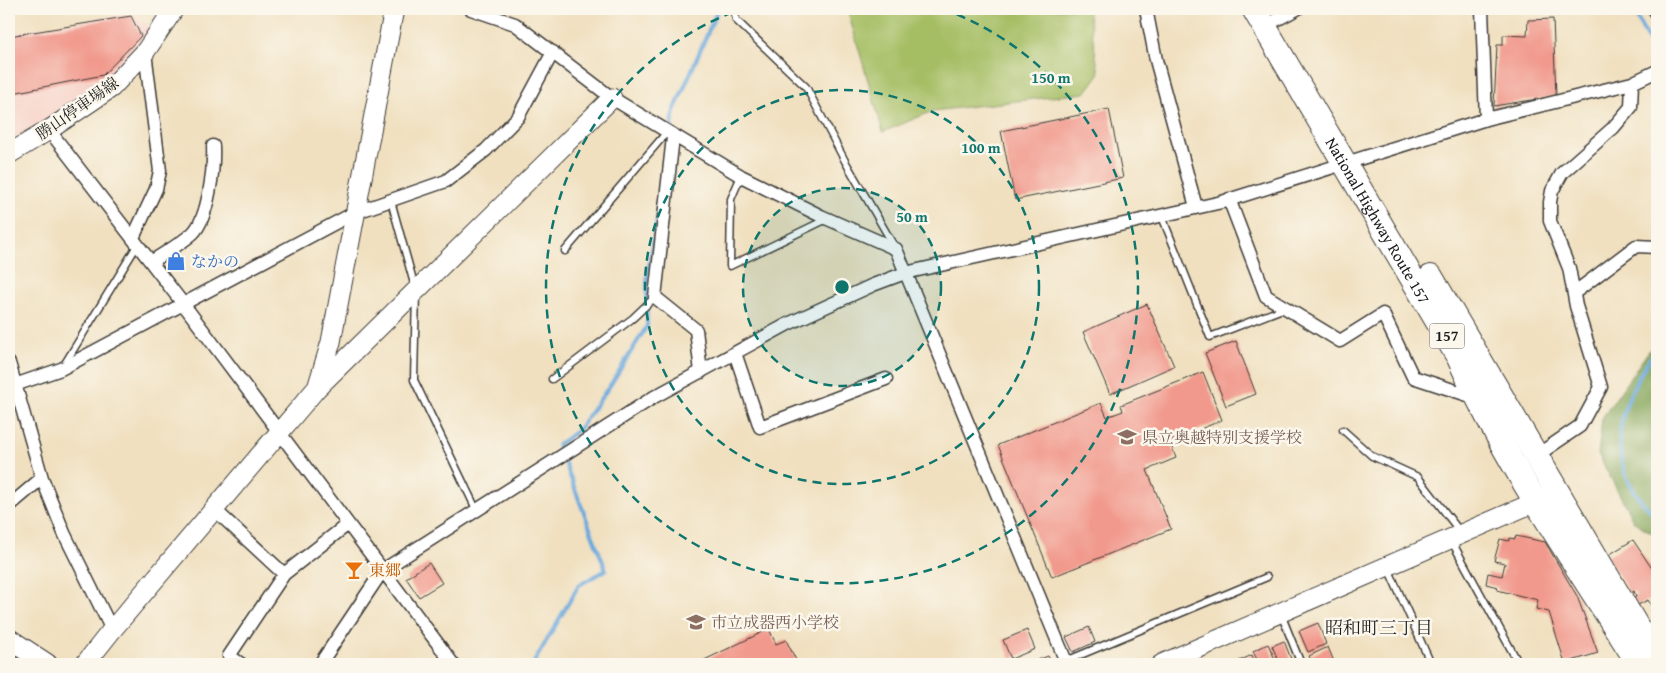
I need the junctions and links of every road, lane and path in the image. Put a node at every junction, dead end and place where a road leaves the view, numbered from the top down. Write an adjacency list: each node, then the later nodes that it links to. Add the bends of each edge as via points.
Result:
1 (174, 9): 10 (street, 勝山停車場線)
2 (394, 9): 25 (street)
3 (471, 9): 11 (street, via 515,24)
4 (734, 9): 30 (lane, via 736,20 806,87)
5 (1146, 9): 24 (street, via 1156,60)
6 (1482, 9): 15 (street)
7 (1651, 9): 9 (lane)
8 (1273, 14): 20 (highway, National Highway Route 157 / 157)
9 (1657, 21)
10 (145, 52): 16 (street, 勝山停車場線, via 111,88); 28 (street, via 160,171)
11 (553, 52): 14 (street); 23 (street, via 518,117 486,150 446,181)
12 (1657, 71): 13 (street)
13 (1632, 83): 15 (street); 35 (street, via 1631,107 1613,128 1562,173 1552,192 1550,222 1569,268)
14 (612, 98): 17 (street); 34 (street)
15 (1486, 119): 20 (street)
16 (49, 130): 19 (street, 勝山停車場線); 28 (street)
17 (670, 134): 21 (street); 31 (lane); 36 (street)
18 (213, 146): 32 (street, via 214,167 203,214 194,232)
19 (9, 154)
20 (1353, 160): 22 (street); 47 (highway, National Highway Route 157 / 157, via 1459,358); 50 (highway, National Highway Route 157 / 157)
21 (741, 176): 27 (street); 27 (lane, via 731,199 730,266)
22 (1229, 199): 24 (street); 38 (street, via 1266,296)
23 (391, 201): 25 (street); 34 (lane)
24 (1196, 207): 26 (street)
25 (354, 214): 37 (street); 46 (street, via 331,342)
26 (1161, 214): 33 (street); 38 (lane, via 1210,337)
27 (827, 219): 30 (street)
28 (135, 241): 32 (street); 41 (lane)
29 (1657, 247): 35 (street, via 1636,246)
30 (896, 249): 33 (street)
31 (565, 251)
32 (151, 262): 37 (street)
33 (905, 273): 39 (street, via 788,324); 66 (street)
34 (416, 291): 46 (street); 55 (lane, via 414,380)
35 (1574, 293): 50 (street, via 1601,387 1580,426)
36 (655, 297): 42 (street, via 696,330); 44 (lane, via 634,318)
37 (184, 305): 41 (street); 49 (street)
38 (1287, 308): 47 (street, via 1340,341 1383,314 1413,377)
39 (735, 353): 42 (street); 43 (street, via 760,427)
40 (9, 363): 45 (street)
41 (62, 369): 45 (street)
42 (701, 372): 55 (street, via 654,397)
43 (886, 378)
44 (552, 379)
45 (12, 386): 51 (street)
46 (316, 389): 49 (street)
47 (1477, 398): 52 (highway, National Highway Route 157 / 157)
48 (1342, 430): 57 (lane, via 1372,456 1418,477)
49 (278, 434): 54 (street); 56 (street)
50 (1536, 456): 52 (highway, National Highway Route 157 / 157)
51 (42, 478): 53 (street); 63 (street, via 64,533)
52 (1546, 497): 57 (street); 65 (highway, National Highway Route 157 / 157); 76 (highway, National Highway Route 157 / 157)
53 (9, 506)
54 (214, 509): 60 (street); 63 (street)
55 (477, 511): 59 (street)
56 (348, 524): 59 (street); 60 (street)
57 (1456, 537): 58 (street); 75 (lane)
58 (1388, 567): 62 (street); 74 (lane)
59 (383, 570): 70 (street); 71 (street)
60 (284, 574): 69 (street, via 229,656)
61 (1267, 577): 66 (lane)
62 (1281, 612): 72 (street, via 1188,656); 73 (lane)
63 (112, 630): 68 (street)
64 (9, 639): 67 (main road)
65 (1657, 660)
66 (1066, 663)
67 (47, 664)
68 (85, 664)
69 (241, 664)
70 (320, 664)
71 (452, 664)
72 (1162, 664)
73 (1301, 664)
74 (1431, 664)
75 (1518, 664)
76 (1639, 664)

